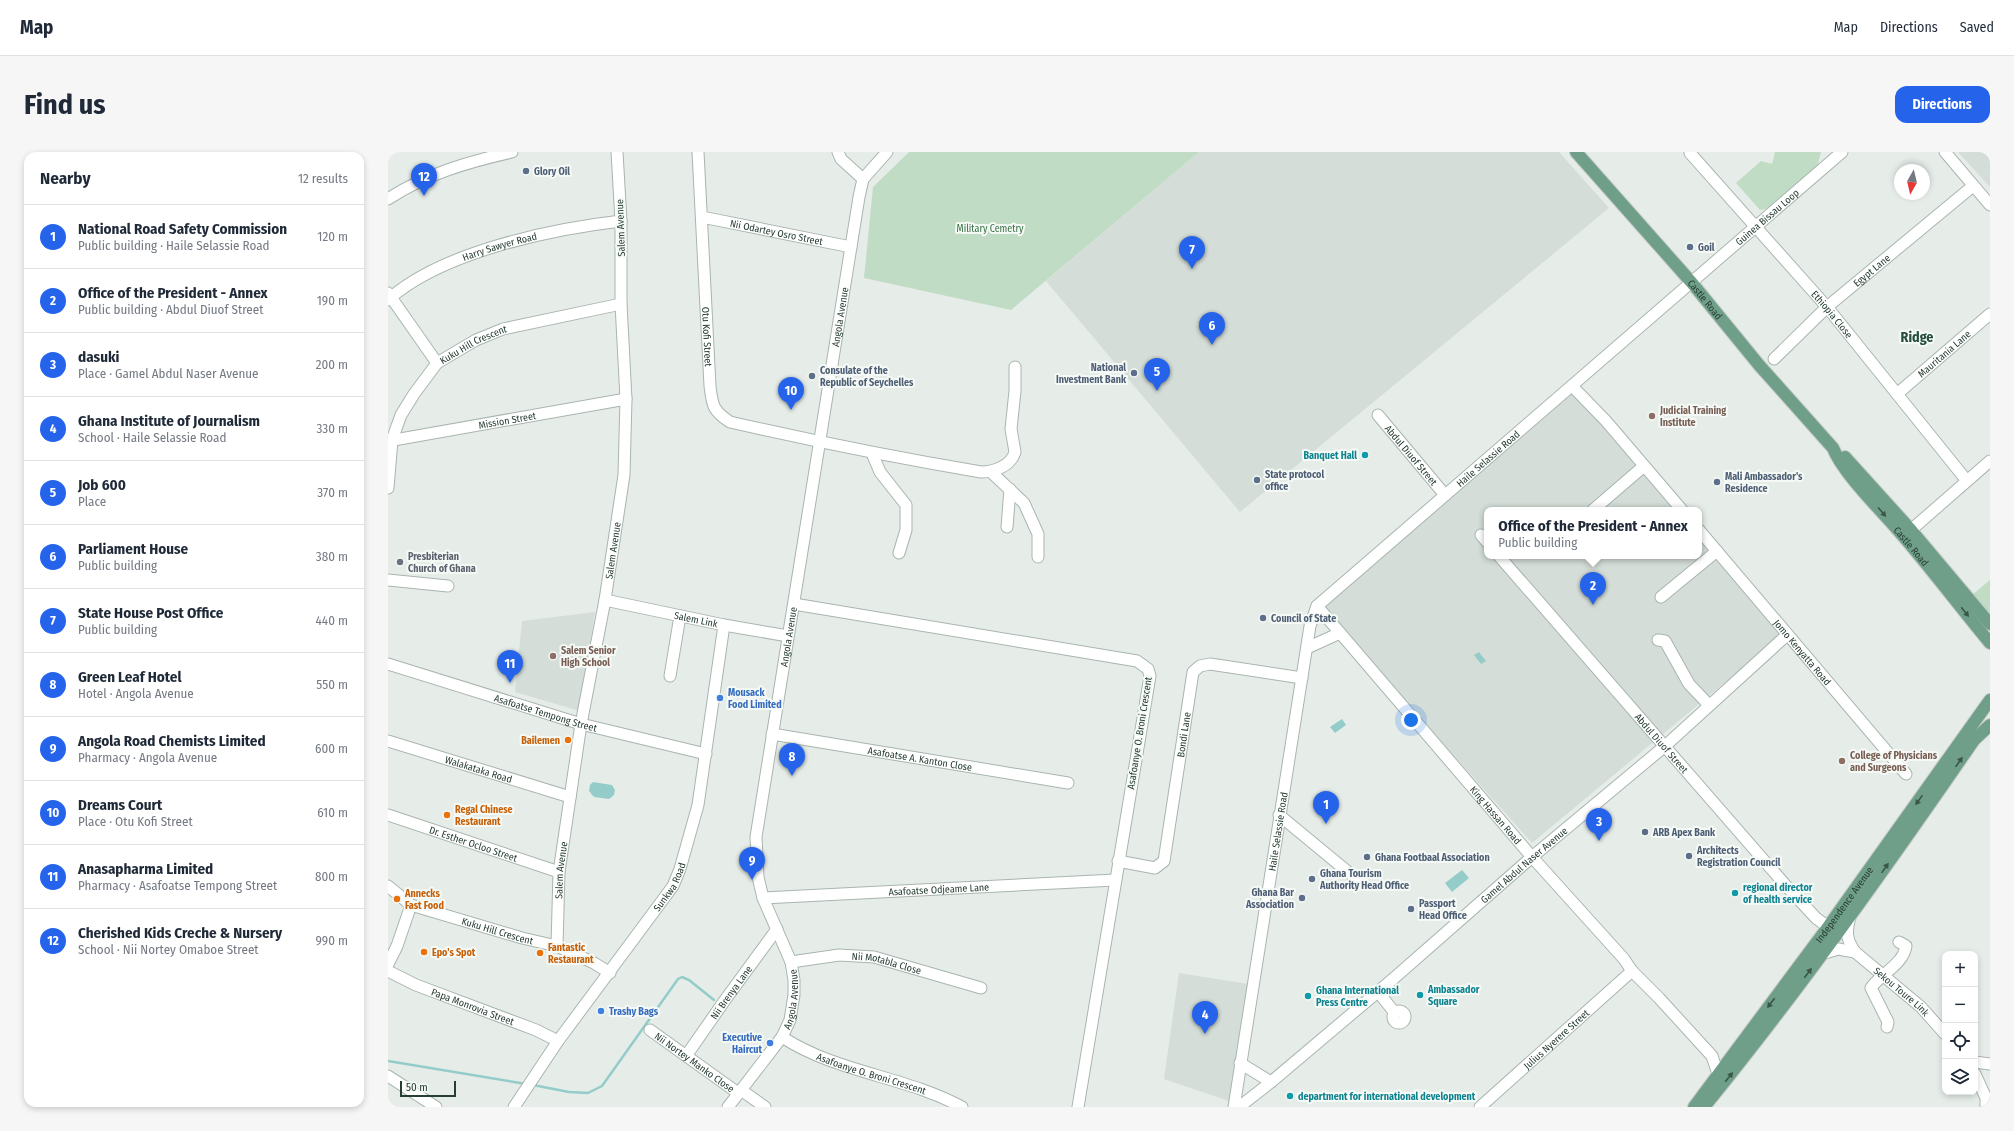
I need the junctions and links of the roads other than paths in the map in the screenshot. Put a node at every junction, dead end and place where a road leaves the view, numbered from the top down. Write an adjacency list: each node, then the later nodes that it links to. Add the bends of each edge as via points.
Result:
1 (512, 152): 12 (street, via 429,176)
2 (616, 152): 15 (street, Salem Avenue)
3 (698, 152): 14 (street, Otu Kofi Street)
4 (838, 152): 10 (street, via 841,159)
5 (887, 152): 10 (street)
6 (1576, 152): 18 (main road, Castle Road)
7 (1842, 152): 16 (street, Guinea Bissau Loop)
8 (1945, 152): 11 (street)
9 (1690, 153): 16 (street, Ethiopia Close)
10 (863, 179): 17 (street, Angola Avenue)
11 (1973, 186): 13 (street); 21 (street, Egypt Lane)
12 (388, 199)
13 (1990, 205)
14 (702, 217): 17 (street, Nii Odartey Osro Street); 31 (street, Otu Kofi Street, via 712,404 718,415 730,422)
15 (621, 221): 19 (street, Harry Sawyer Road, via 555,231 476,253 430,272); 20 (street, Salem Avenue)
16 (1757, 226): 18 (street, Guinea Bissau Loop); 21 (street, Ethiopia Close)
17 (851, 248): 31 (street, Angola Avenue)
18 (1692, 283): 26 (street, Haile Selassie Road); 32 (main road, Castle Road, via 1759,365)
19 (389, 297): 24 (street)
20 (621, 304): 24 (street, Kuku Hill Crescent, via 503,329 476,340); 28 (street, Salem Avenue)
21 (1827, 307): 23 (street, Egypt Lane); 27 (street, Ethiopia Close)
22 (1990, 314): 27 (street, Mauritania Lane)
23 (1774, 359)
24 (437, 363): 30 (street, Kuku Hill Crescent, via 410,399)
25 (1015, 367): 36 (street, via 1011,429 1015,452 1002,467)
26 (1572, 386): 35 (street); 40 (street, Haile Selassie Road)
27 (1897, 394): 37 (street, Ethiopia Close)
28 (626, 399): 30 (street, Mission Street); 53 (street, Salem Avenue, via 624,475)
29 (1378, 415): 40 (street, Abdul Diuof Street)
30 (390, 441): 38 (street, Kuku Hill Crescent)
31 (820, 443): 33 (street, Otu Kofi Street); 54 (street, Angola Avenue)
32 (1833, 448): 44 (main road, Castle Road, via 1840,452); 63 (main road, Castle Road, one-way to 63, via 1851,476)
33 (872, 454): 36 (street, Otu Kofi Street); 47 (street, via 880,472 906,505 906,530)
34 (1990, 461): 37 (street)
35 (1644, 466): 41 (street); 42 (street)
36 (991, 472): 39 (street)
37 (1967, 481): 44 (street)
38 (388, 488)
39 (1010, 489): 43 (street); 48 (street, via 1024,504 1034,522 1038,534)
40 (1445, 496): 55 (street, Haile Selassie Road)
41 (1596, 507)
42 (1679, 507)
43 (1007, 526)
44 (1911, 530): 57 (main road, Castle Road)
45 (1702, 534): 46 (street, Jomo Kenyatta Road)
46 (1717, 551): 52 (street); 60 (street, Jomo Kenyatta Road)
47 (899, 553)
48 (1038, 556)
49 (1502, 559): 74 (street, Abdul Diuof Street)
50 (388, 580): 51 (street)
51 (448, 586)
52 (1662, 596)
53 (605, 600): 56 (street, Salem Link); 70 (street, Salem Avenue)
54 (794, 604): 61 (street, Angola Avenue); 82 (street, Asafoanye O. Broni Crescent, via 1144,664 1150,676)
55 (1317, 606): 59 (street, King Hassan Road); 64 (street, Haile Selassie Road, via 1311,622)
56 (680, 616): 58 (street, Salem Link); 66 (street)
57 (1990, 624)
58 (724, 625): 61 (street, Salem Link); 75 (street, Sunkwa Road)
59 (1340, 632): 64 (street); 81 (street, King Hassan Road)
60 (1787, 635): 69 (street, Gamel Abdul Naser Avenue); 76 (street, Jomo Kenyatta Road)
61 (788, 636): 72 (street, Angola Avenue)
62 (1658, 640): 69 (street, via 1665,640 1689,684)
63 (1990, 643)
64 (1307, 648): 67 (street, Haile Selassie Road)
65 (388, 664): 70 (street, Asafoatse Tempong Street)
66 (670, 676)
67 (1302, 678): 80 (street, Haile Selassie Road); 82 (street, Bondi Lane, via 1210,664 1200,666 1193,672 1164,861 1155,868)
68 (1990, 700): 90 (main road, Independence Avenue, one-way to 90)
69 (1709, 705): 74 (street, Gamel Abdul Naser Avenue)
70 (581, 724): 75 (street, Asafoatse Tempong Street); 78 (street, Salem Avenue)
71 (1990, 724): 89 (main road, Independence Avenue, one-way to 71, via 1974,740)
72 (772, 734): 77 (street, Asafoatse A. Kanton Close); 87 (street, Angola Avenue, via 756,837 758,878)
73 (388, 741): 78 (street, Walakataka Road)
74 (1665, 746): 81 (street, Gamel Abdul Naser Avenue); 90 (street, Abdul Diuof Street, via 1788,888)
75 (706, 754): 100 (street, Sunkwa Road, via 698,805 678,875 666,897)
76 (1906, 774)
77 (1068, 783)
78 (570, 797): 83 (street, Salem Avenue)
79 (388, 815): 83 (street, Dr. Esther Ocloo Street)
80 (1279, 815): 85 (street); 114 (street, Haile Selassie Road)
81 (1532, 857): 99 (street, King Hassan Road); 103 (street, Gamel Abdul Naser Avenue)
82 (1118, 861): 84 (street, Asafoanye O. Broni Crescent)
83 (559, 872): 93 (street, Salem Avenue)
84 (1115, 880): 87 (street, Asafoatse Odjeame Lane); 126 (street, Asafoanye O. Broni Crescent)
85 (1359, 881)
86 (388, 886): 88 (street, Kuku Hill Crescent)
87 (763, 898): 91 (street, Angola Avenue)
88 (411, 905): 93 (street, Kuku Hill Crescent); 97 (street)
89 (1851, 916): 94 (street, Sekou Toure Link, via 1846,929); 95 (main road, Independence Avenue)
90 (1828, 927): 112 (main road, Independence Avenue, one-way to 112)
91 (777, 929): 96 (street, Angola Avenue); 110 (street, Nii Brenya Lane)
92 (1899, 942): 101 (street, via 1905,944 1906,948)
93 (557, 946): 100 (street, Kuku Hill Crescent)
94 (1855, 952): 95 (street, via 1838,948); 101 (street, Sekou Toure Link)
95 (1822, 954): 131 (main road, Independence Avenue, one-way to 95, via 1748,1054)
96 (790, 962): 102 (street, Nii Motabla Close, via 839,955 874,957); 108 (street, Angola Avenue, via 794,996 790,1020)
97 (388, 964)
98 (388, 971): 109 (street, Papa Monrovia Street, via 416,985 536,1030)
99 (1632, 971): 111 (street, King Hassan Road); 129 (street, Julius Nyerere Street)
100 (610, 973): 109 (street, Sunkwa Road)
101 (1884, 976): 105 (street, via 1872,986 1871,991 1884,1013); 107 (street, Sekou Toure Link, via 1921,1007)
102 (981, 988)
103 (1378, 992): 104 (street); 119 (street, Gamel Abdul Naser Avenue)
104 (1395, 1013)
105 (1887, 1026)
106 (650, 1030): 110 (street, Nii Nortey Manko Close)
107 (1942, 1031)
108 (782, 1037): 120 (street, Angola Avenue); 125 (street, Asafoanye O. Broni Crescent, via 807,1052 934,1094)
109 (558, 1042): 122 (street, Sunkwa Road)
110 (686, 1056): 120 (street, Nii Nortey Manko Close)
111 (1712, 1056): 112 (street); 116 (street, King Hassan Road)
112 (1731, 1057): 116 (main road, Independence Avenue)
113 (1978, 1062): 115 (street)
114 (1240, 1063): 119 (street); 127 (street, Haile Selassie Road)
115 (1990, 1064)
116 (1718, 1074): 130 (main road, Independence Avenue)
117 (388, 1076): 121 (street)
118 (1978, 1081): 132 (street, via 1986,1098)
119 (1272, 1082): 128 (street, Gamel Abdul Naser Avenue)
120 (740, 1092): 123 (street, Angola Avenue); 124 (street, Nii Nortey Manko Close)
121 (436, 1107)
122 (514, 1107)
123 (728, 1107)
124 (765, 1107)
125 (962, 1107)
126 (1078, 1107)
127 (1234, 1107)
128 (1240, 1107)
129 (1480, 1107)
130 (1694, 1107)
131 (1704, 1107)
132 (1986, 1107)

